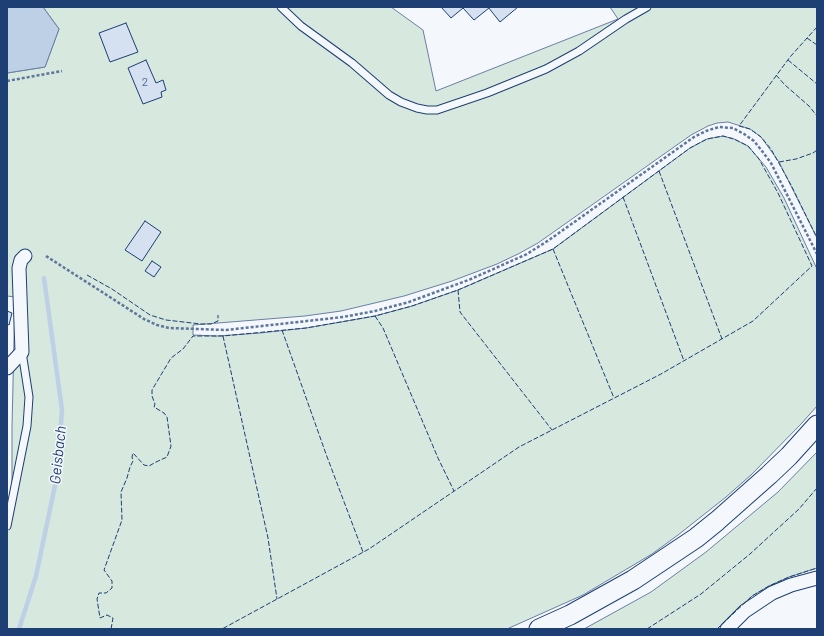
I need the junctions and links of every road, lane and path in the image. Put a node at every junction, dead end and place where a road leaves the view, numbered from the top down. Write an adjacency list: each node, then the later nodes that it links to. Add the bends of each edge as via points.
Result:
1 (281, 7): 2 (lane, via 301,26 352,63 389,95 401,102 427,110 437,110 487,93 546,69 579,51)
2 (646, 7)
3 (62, 71): 4 (path)
4 (7, 82)
5 (817, 254): 7 (path, via 771,163 762,151 744,134 733,128 719,127 694,137 527,254 441,291 362,314 226,330 169,328 144,319)
6 (25, 256): 8 (street, via 19,268)
7 (46, 256)
8 (22, 352): 9 (street); 11 (lane, via 29,397 27,426)
9 (7, 368)
10 (817, 425): 13 (main road, via 769,475 696,538 633,580)
11 (7, 526)
12 (817, 578): 14 (street, via 772,593 745,611)
13 (539, 629)
14 (727, 629)

